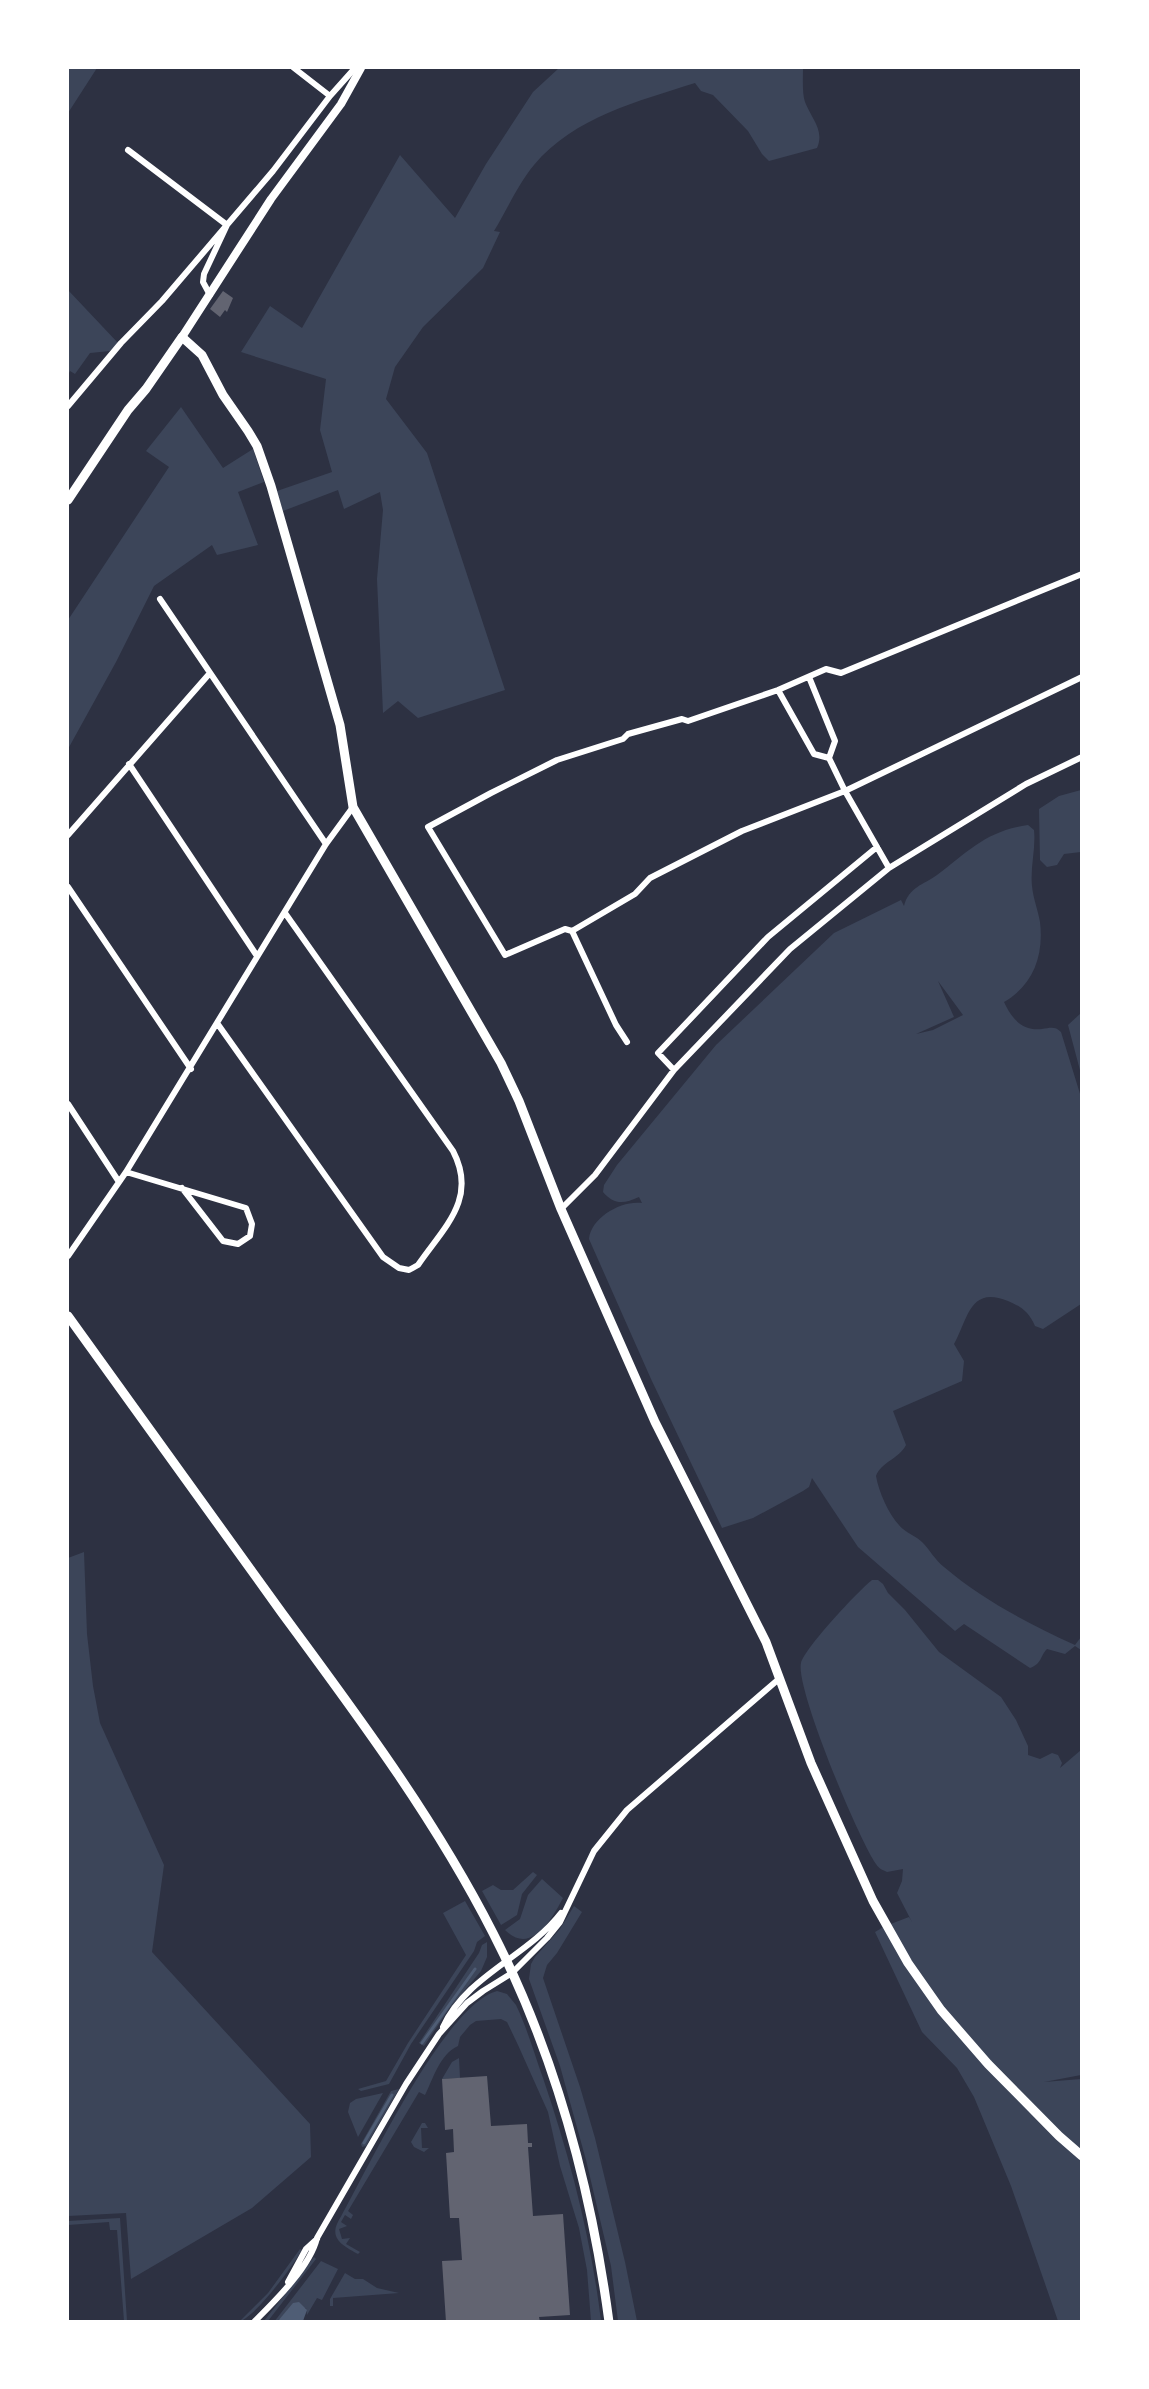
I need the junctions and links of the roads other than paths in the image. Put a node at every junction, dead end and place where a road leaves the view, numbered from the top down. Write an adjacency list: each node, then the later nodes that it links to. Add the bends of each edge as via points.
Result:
1 (294, 68): 4 (street)
2 (355, 68): 4 (street)
3 (361, 68): 7 (street)
4 (330, 96): 6 (street)
5 (128, 150): 6 (street)
6 (227, 225): 7 (street, via 204,274 203,282); 9 (street)
7 (210, 295): 8 (street)
8 (182, 337): 10 (main road); 21 (main road, via 202,355 248,431 272,486 340,725)
9 (68, 406)
10 (68, 500)
11 (1082, 574): 15 (street, via 841,673 826,669)
12 (160, 598): 13 (street)
13 (210, 673): 19 (street); 23 (street)
14 (1082, 676): 20 (street)
15 (809, 677): 16 (street); 18 (street, via 835,741)
16 (778, 690): 18 (street, via 814,754); 28 (street, via 688,721 682,719 628,734 557,760 428,827 505,955 565,929)
17 (1082, 757): 25 (street, via 1026,783)
18 (829, 758): 20 (street)
19 (129, 764): 22 (street); 29 (street)
20 (845, 790): 24 (street); 28 (street, via 742,831 650,878 634,894)
21 (353, 807): 23 (street); 38 (main road, via 501,1063)
22 (68, 835)
23 (326, 844): 27 (street)
24 (876, 847): 25 (street); 33 (street, via 768,937 658,1053)
25 (889, 868): 33 (street, via 790,949)
26 (68, 887): 32 (street)
27 (285, 913): 29 (street); 30 (street, via 460,1164 463,1177 459,1205 418,1265 409,1270 399,1268 383,1257)
28 (572, 931): 31 (street)
29 (257, 956): 30 (street)
30 (217, 1023): 32 (street)
31 (627, 1042)
32 (191, 1069): 35 (street)
33 (674, 1070): 38 (street, via 596,1175)
34 (68, 1104): 36 (street)
35 (126, 1172): 36 (street); 37 (street)
36 (119, 1182): 39 (street)
37 (182, 1188): 37 (street, via 246,1208 252,1224 250,1236 238,1244 224,1241)
38 (561, 1209): 41 (main road, via 656,1422)
39 (68, 1256)
40 (68, 1316): 43 (main road, via 382,1749 451,1857)
41 (780, 1677): 42 (street, via 627,1810 594,1851); 46 (main road, via 841,1833 908,1963 941,2010 988,2064)
42 (565, 1908): 43 (street, via 544,1932); 44 (street, via 547,1938)
43 (506, 1960): 44 (main road); 45 (street, via 463,1997)
44 (512, 1973): 45 (street, via 467,2003); 48 (main road, via 547,2060 574,2144 594,2228)
45 (439, 2034): 47 (street, via 285,2288)
46 (1082, 2156)
47 (254, 2322)
48 (609, 2322)

